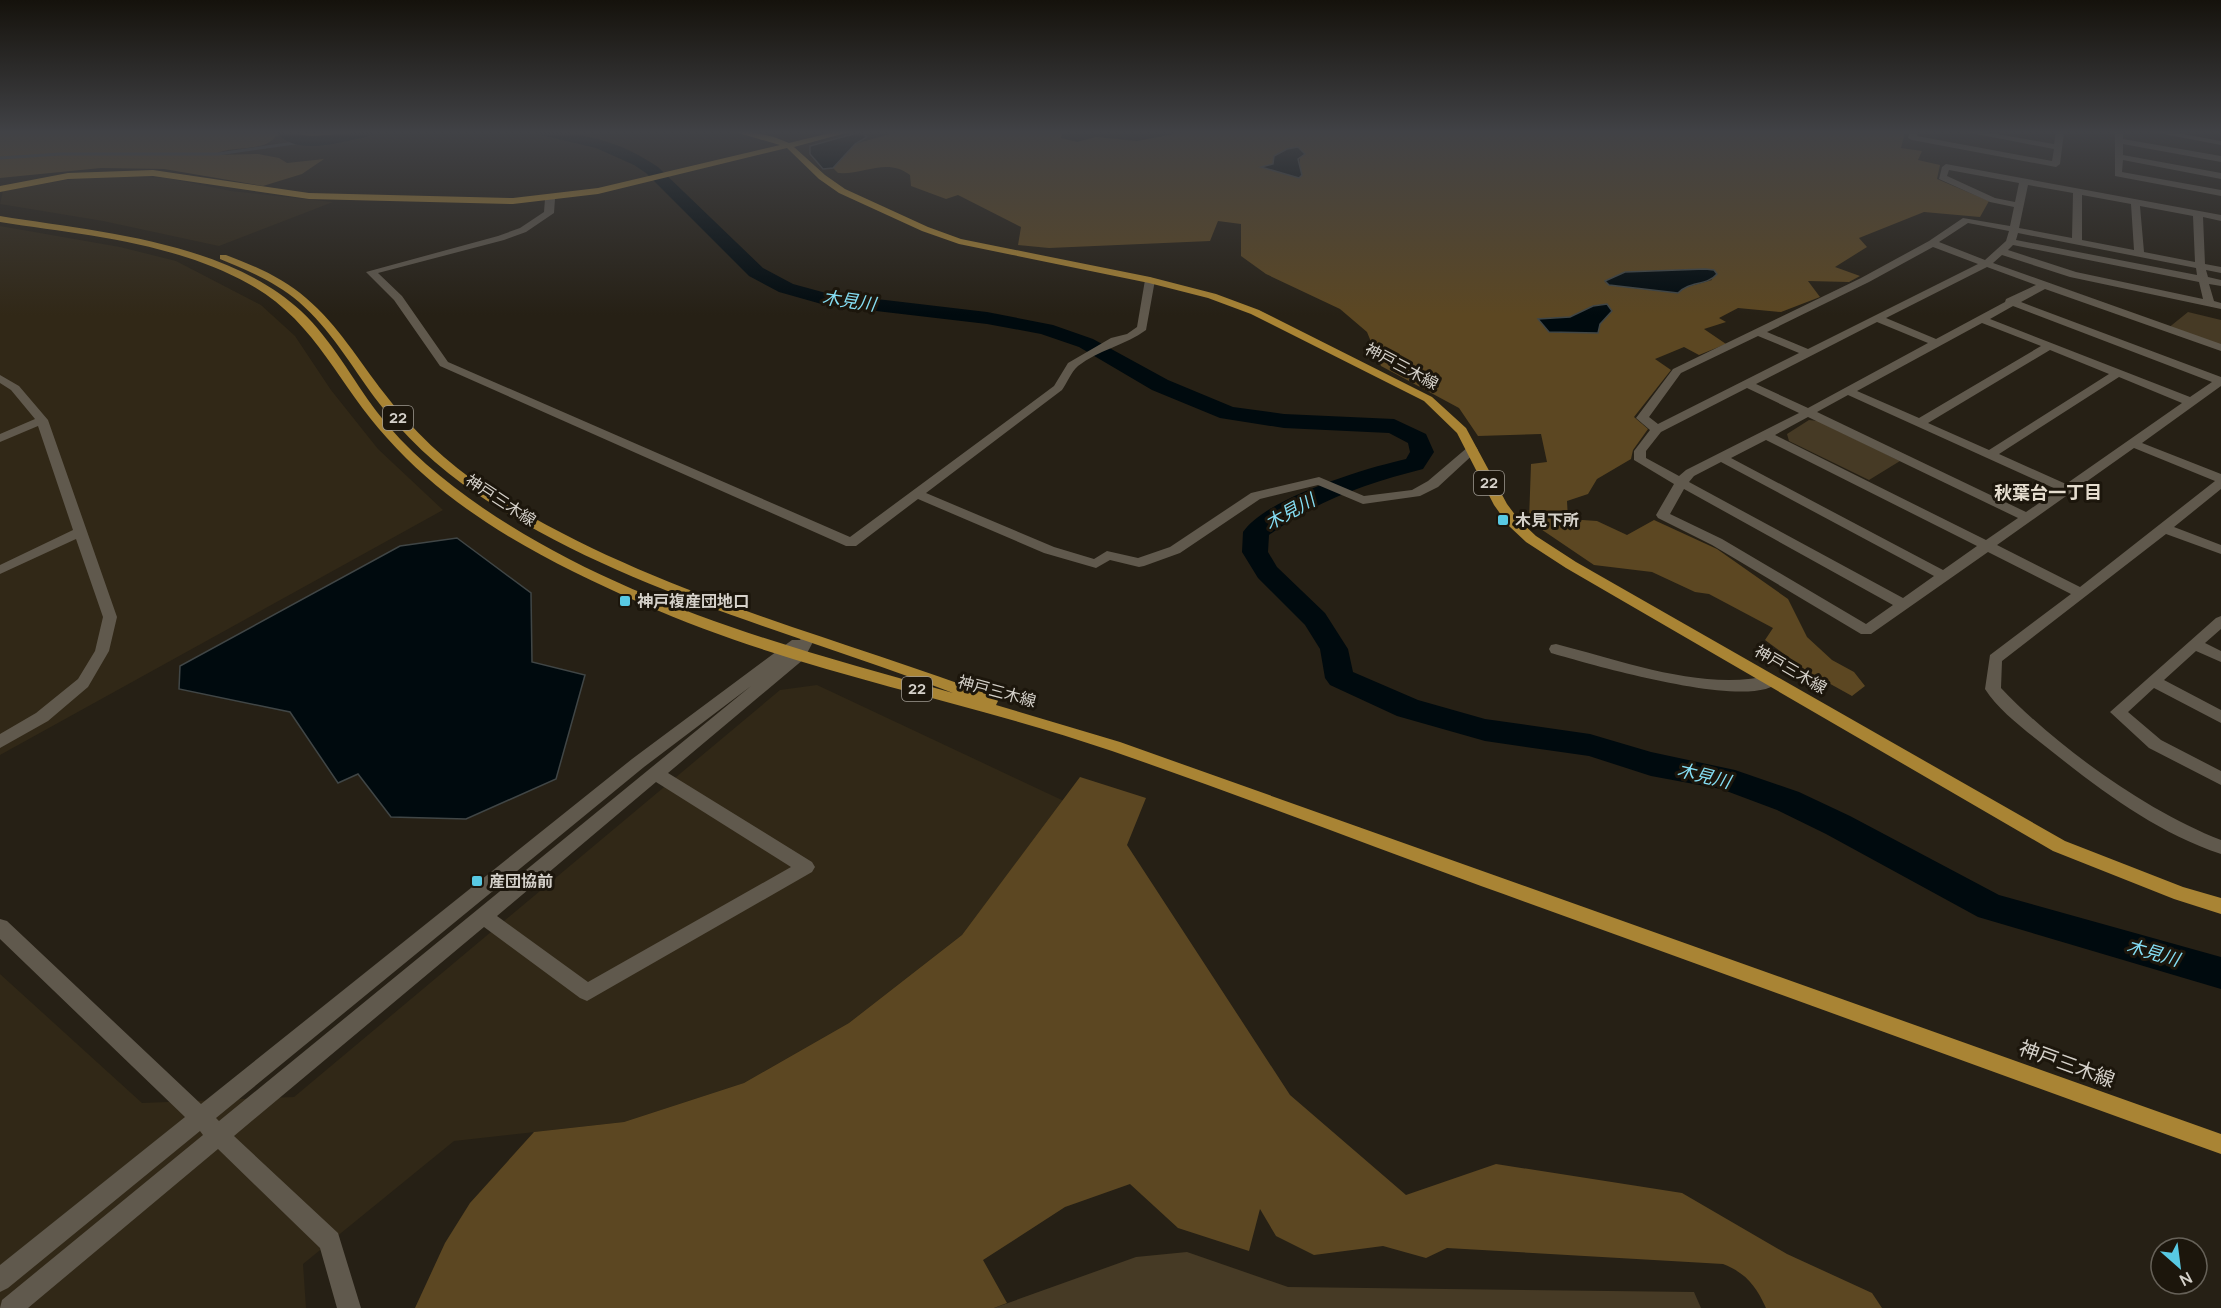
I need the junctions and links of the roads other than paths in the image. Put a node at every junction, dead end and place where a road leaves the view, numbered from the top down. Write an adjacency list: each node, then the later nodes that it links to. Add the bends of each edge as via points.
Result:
1 (289, 193): 8 (main road, via 463,202)
2 (581, 193): 8 (main road)
3 (846, 193): 25 (main road, 神戸三木線 / 22, via 959,241)
4 (1978, 193): 10 (street)
5 (2021, 193): 10 (street)
6 (2078, 193): 16 (street)
7 (2084, 193): 9 (street)
8 (550, 199): 58 (street, via 549,213 523,230 371,272 398,298 444,364 851,543)
9 (2135, 202): 12 (street); 20 (street)
10 (2019, 204): 15 (street)
11 (0, 212): 70 (main road, 神戸三木線 / 22, via 189,246 275,280 325,321 392,412 480,490 535,526 598,559)
12 (2198, 213): 13 (street); 22 (street)
13 (2221, 218)
14 (0, 219): 70 (main road, 神戸三木線 / 22, via 174,252 260,285 310,327 375,418 426,472 516,536 632,595)
15 (2014, 229): 16 (street); 17 (street); 18 (street, via 1966,220)
16 (2077, 241): 20 (street)
17 (2012, 242): 19 (street); 24 (street)
18 (1932, 243): 21 (street); 34 (street)
19 (2001, 251): 21 (street); 28 (street, via 2074,275)
20 (2139, 254): 22 (street)
21 (1987, 263): 27 (street); 32 (street)
22 (2200, 266): 23 (street); 24 (street)
23 (2221, 270)
24 (2205, 279): 26 (street); 30 (street)
25 (1150, 280): 52 (main road, 神戸三木線 / 22, via 1255,312 1428,399 1462,431); 58 (street, via 1142,328 1072,365 1058,388)
26 (2221, 283)
27 (2044, 285): 28 (street); 29 (street)
28 (2111, 295): 30 (street); 37 (street)
29 (2010, 301): 33 (street); 41 (street)
30 (2209, 303): 31 (street)
31 (2221, 306)
32 (1876, 318): 35 (street); 38 (street)
33 (1979, 318): 35 (street); 36 (street)
34 (1759, 332): 38 (street); 48 (street, via 1677,371 1642,418)
35 (1935, 342): 43 (street)
36 (2049, 346): 39 (street); 47 (street)
37 (2221, 348)
38 (1808, 353): 42 (street)
39 (2118, 373): 44 (street); 53 (street)
40 (0, 378): 46 (street, via 15,387)
41 (2221, 381): 44 (street)
42 (1746, 383): 45 (street); 48 (street)
43 (1848, 391): 45 (street); 47 (street)
44 (2191, 402): 51 (street)
45 (1806, 412): 49 (street); 59 (street)
46 (42, 420): 50 (street); 61 (street)
47 (1919, 423): 53 (street)
48 (1657, 429): 56 (street, via 1640,451 1640,460)
49 (1766, 435): 54 (street); 62 (street)
50 (0, 438)
51 (2132, 443): 55 (street); 57 (street)
52 (1472, 450): 58 (street, via 1433,484 1414,493 1363,500 1319,482 1256,496 1175,550 1139,563 1107,555 1096,564 1049,550); 73 (main road, 神戸三木線 / 22, via 1501,505 1531,539)
53 (1990, 455): 57 (street)
54 (1722, 458): 56 (street); 65 (street)
55 (2221, 481): 60 (street)
56 (1682, 482): 67 (street); 67 (street, via 1663,515 1866,631)
57 (2066, 489): 59 (street)
58 (919, 495)
59 (2027, 517): 62 (street)
60 (2166, 529): 63 (street); 66 (street)
61 (79, 532): 64 (street); 76 (street, via 110,617 102,651 83,683 42,717)
62 (1985, 545): 65 (street); 66 (street)
63 (2221, 550)
64 (0, 570)
65 (1942, 575): 67 (street)
66 (2079, 592): 79 (street, via 1995,659 1993,689 2020,718 2135,806 2192,837)
67 (1902, 604)
68 (2221, 621): 69 (street)
69 (2195, 644): 72 (street); 74 (street)
70 (797, 648): 77 (street); 83 (street, via 638,763); 85 (main road, 神戸三木線 / 22, via 1049,725)
71 (1556, 649): 73 (street, via 1711,686)
72 (2221, 657)
73 (1772, 680): 80 (main road, 神戸三木線 / 22, via 2060,846 2180,894)
74 (2153, 681): 75 (street); 78 (street, via 2118,712 2155,744)
75 (2221, 717)
76 (0, 742)
77 (656, 774): 81 (street); 81 (street, via 806,867 587,992)
78 (2221, 779)
79 (2221, 847)
80 (2221, 906)
81 (483, 916): 84 (street)
82 (0, 927): 83 (street)
83 (201, 1116): 84 (street); 86 (street)
84 (219, 1134): 87 (street); 88 (street, via 330,1241)
85 (2221, 1144)
86 (0, 1280)
87 (10, 1308)
88 (349, 1308)

